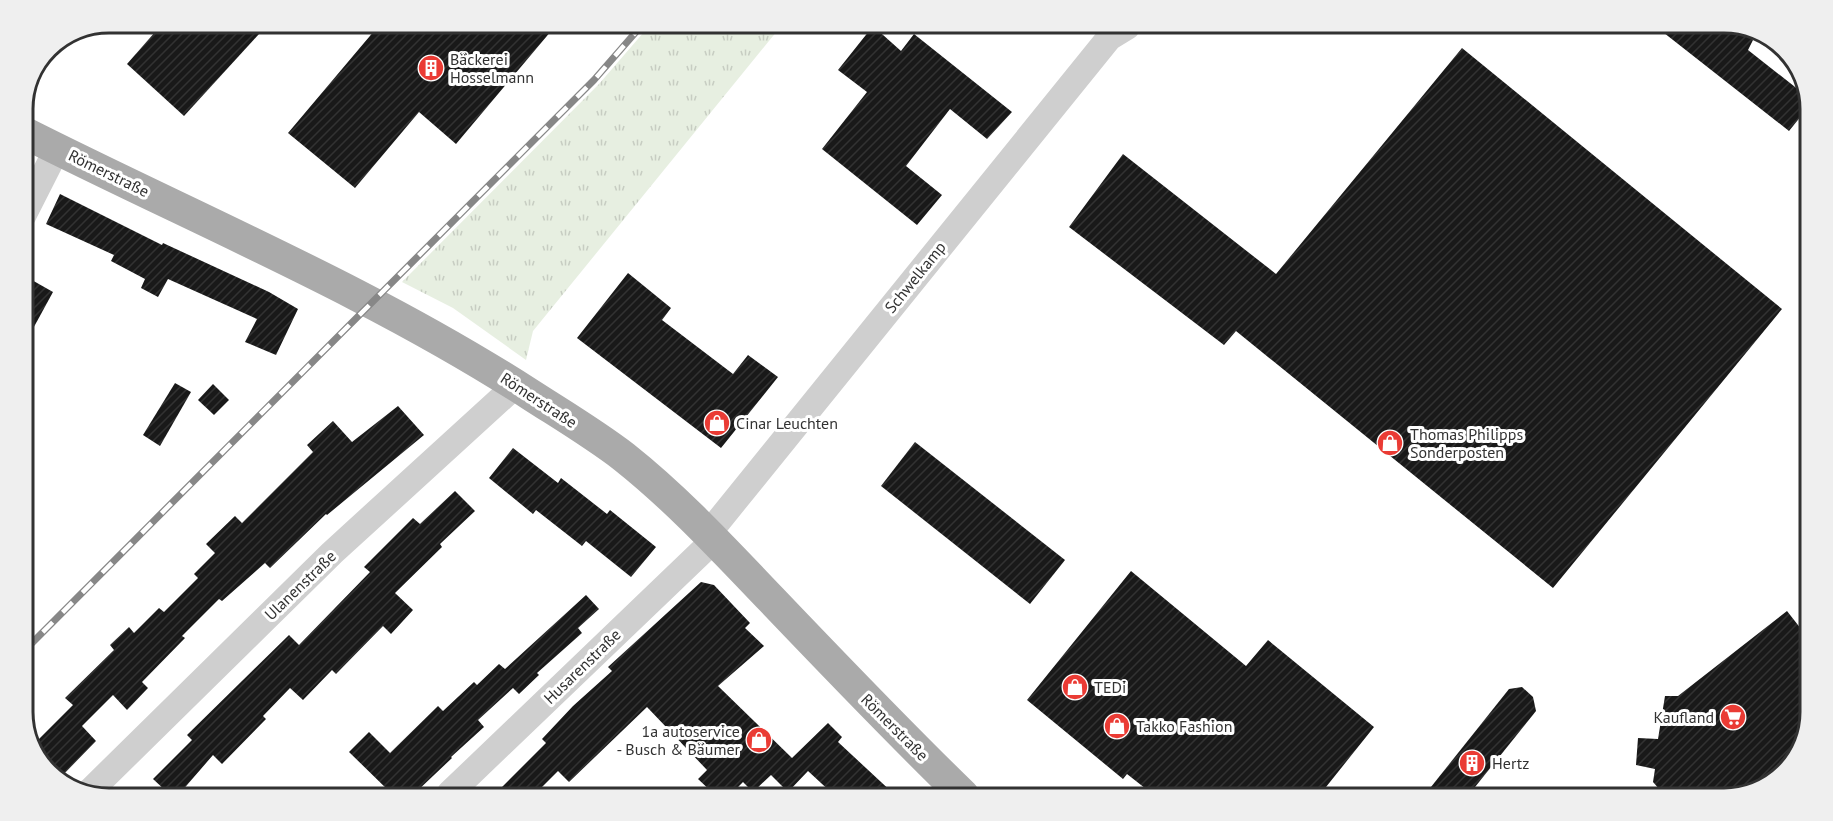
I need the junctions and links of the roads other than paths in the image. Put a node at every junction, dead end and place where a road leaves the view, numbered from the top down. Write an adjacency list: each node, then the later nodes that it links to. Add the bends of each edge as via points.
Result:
1 (1117, 33): 6 (street, Schwelkamp, via 1109,38)
2 (33, 137): 3 (main road, Römerstraße)
3 (57, 149): 4 (street); 5 (main road, Römerstraße, via 373,302)
4 (33, 196)
5 (516, 385): 6 (main road, Römerstraße, via 623,457); 7 (street, Ulanenstraße, via 332,553)
6 (711, 537): 8 (street, Husarenstraße); 9 (main road, Römerstraße)
7 (94, 787)
8 (455, 788)
9 (956, 788)

